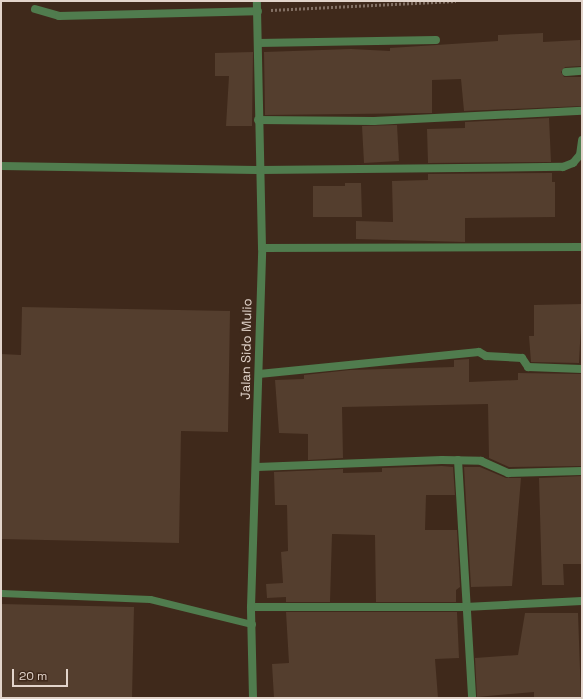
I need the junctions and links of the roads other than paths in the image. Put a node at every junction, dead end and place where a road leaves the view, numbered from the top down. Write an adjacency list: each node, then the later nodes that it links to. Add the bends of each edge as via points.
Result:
1 (257, 1): 3 (street, Jalan Sido Mulio)
2 (35, 9): 3 (street, via 59,16)
3 (258, 11): 5 (street, Jalan Sido Mulio)
4 (436, 40): 5 (street)
5 (258, 43): 9 (street, Jalan Sido Mulio)
6 (582, 71): 7 (street)
7 (566, 72)
8 (582, 112): 9 (street, via 374,121)
9 (258, 120): 12 (street, Jalan Sido Mulio)
10 (582, 140): 12 (street, via 580,155 573,163 563,167)
11 (1, 166): 12 (street)
12 (260, 170): 14 (street, Jalan Sido Mulio)
13 (582, 246): 14 (street)
14 (262, 248): 16 (street, Jalan Sido Mulio)
15 (582, 369): 16 (street, via 528,367 522,358 486,356 478,352)
16 (259, 374): 18 (street, Jalan Sido Mulio)
17 (458, 460): 18 (street); 19 (street, via 481,461 508,473); 23 (street)
18 (257, 467): 22 (street, Jalan Sido Mulio)
19 (582, 471)
20 (1, 593): 24 (lane, via 150,599)
21 (582, 601): 23 (street)
22 (251, 607): 23 (street); 24 (street, Jalan Sido Mulio)
23 (465, 607): 26 (street)
24 (252, 624): 25 (street, Jalan Sido Mulio)
25 (253, 698)
26 (472, 698)

